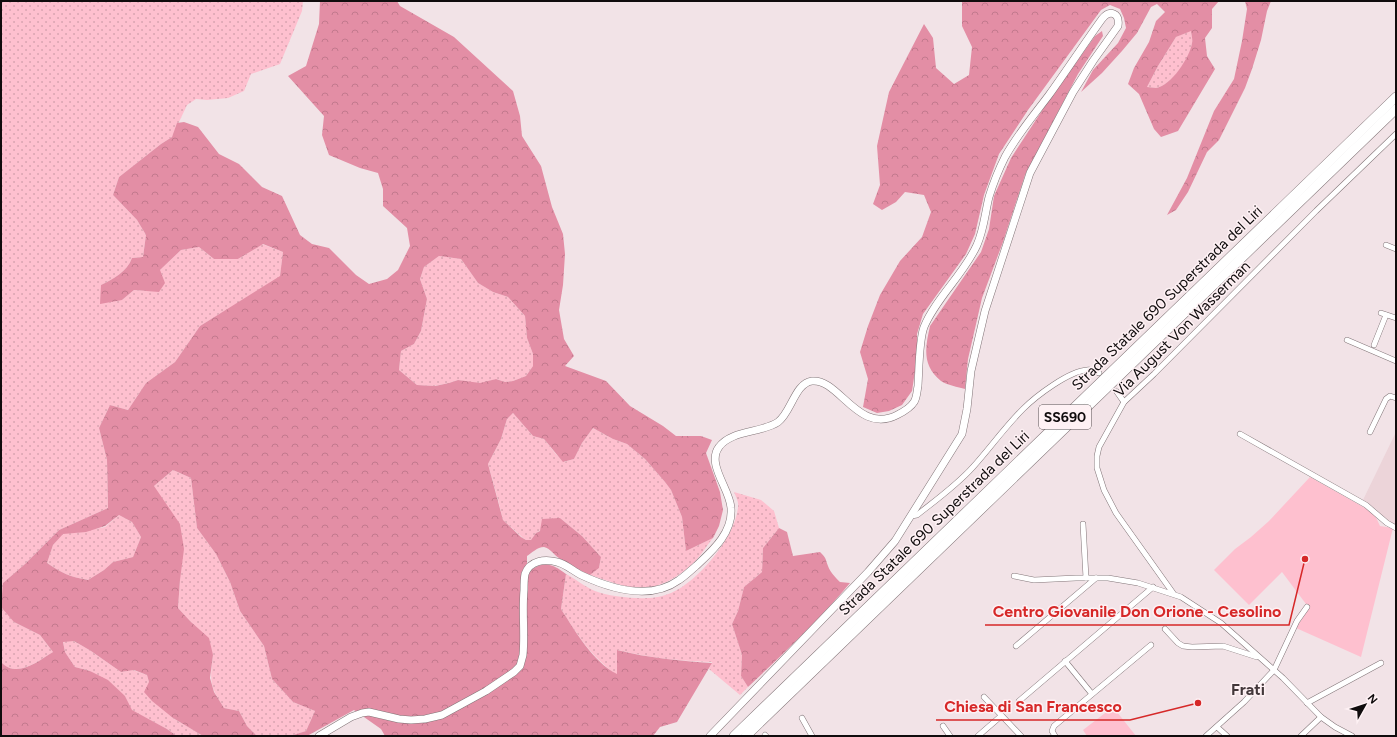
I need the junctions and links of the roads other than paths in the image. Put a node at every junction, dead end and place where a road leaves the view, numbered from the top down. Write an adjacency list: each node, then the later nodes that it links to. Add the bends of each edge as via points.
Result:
1 (1396, 97): 43 (highway, Strada Statale 690 Superstrada del Liri / SS690)
2 (1396, 109): 44 (highway, Strada Statale 690 Superstrada del Liri / SS690)
3 (1396, 134): 13 (street, Via August Von Wasserman, via 1324,202)
4 (1386, 245): 5 (street)
5 (1396, 249)
6 (1396, 318): 8 (street, via 1383,314)
7 (1347, 340): 9 (street)
8 (1374, 345)
9 (1396, 361)
10 (1099, 373): 16 (street, via 1094,370 1076,373 1056,383 1033,400 1013,419 960,481 917,515)
11 (1117, 392): 13 (street)
12 (1396, 398): 14 (street, via 1386,398)
13 (1124, 402): 23 (street, Via August Von Wasserman, via 1099,447 1099,477 1116,513)
14 (1370, 432)
15 (1240, 434): 18 (street, via 1366,505)
16 (911, 516): 41 (main road, via 962,434 968,409 971,371 985,311 1030,173 1073,92 1118,26 1119,21 1112,13 1102,19 1004,159 989,196 977,245 925,325 914,402 892,418 879,419 867,416 828,386 809,382 800,388 785,415 778,422 764,429 733,437 719,447 716,467 729,498 731,510 726,532 718,544 680,580 659,590 622,589 594,581 557,562 537,561 526,572 524,579 523,655 518,669 486,691 442,715 410,720 362,713); 42 (main road, via 868,572)
17 (1083, 524): 20 (street)
18 (1396, 528)
19 (1014, 576): 20 (street, via 1034,580)
20 (1086, 578): 21 (street)
21 (1096, 578): 22 (street); 27 (street)
22 (1153, 587): 23 (street); 29 (street)
23 (1173, 593): 28 (street, via 1215,618)
24 (1306, 608): 31 (street, via 1297,621)
25 (1164, 629): 28 (street, via 1183,646 1226,647)
26 (1151, 645): 32 (street)
27 (1016, 646)
28 (1258, 657): 31 (street)
29 (1065, 661): 32 (street); 34 (street)
30 (1381, 664): 35 (street)
31 (1274, 670): 35 (street); 40 (street)
32 (1092, 694): 49 (street, via 1053,727)
33 (984, 697): 36 (street)
34 (1019, 701)
35 (1307, 703): 37 (street)
36 (1001, 716): 47 (street); 48 (street)
37 (1321, 717): 52 (street); 53 (street)
38 (802, 718): 45 (street)
39 (943, 726): 46 (street)
40 (1217, 727): 50 (street); 51 (street)
41 (319, 736)
42 (710, 736)
43 (734, 736)
44 (746, 736)
45 (812, 736)
46 (950, 736)
47 (978, 736)
48 (1021, 736)
49 (1055, 736)
50 (1206, 736)
51 (1227, 736)
52 (1301, 736)
53 (1352, 736)

